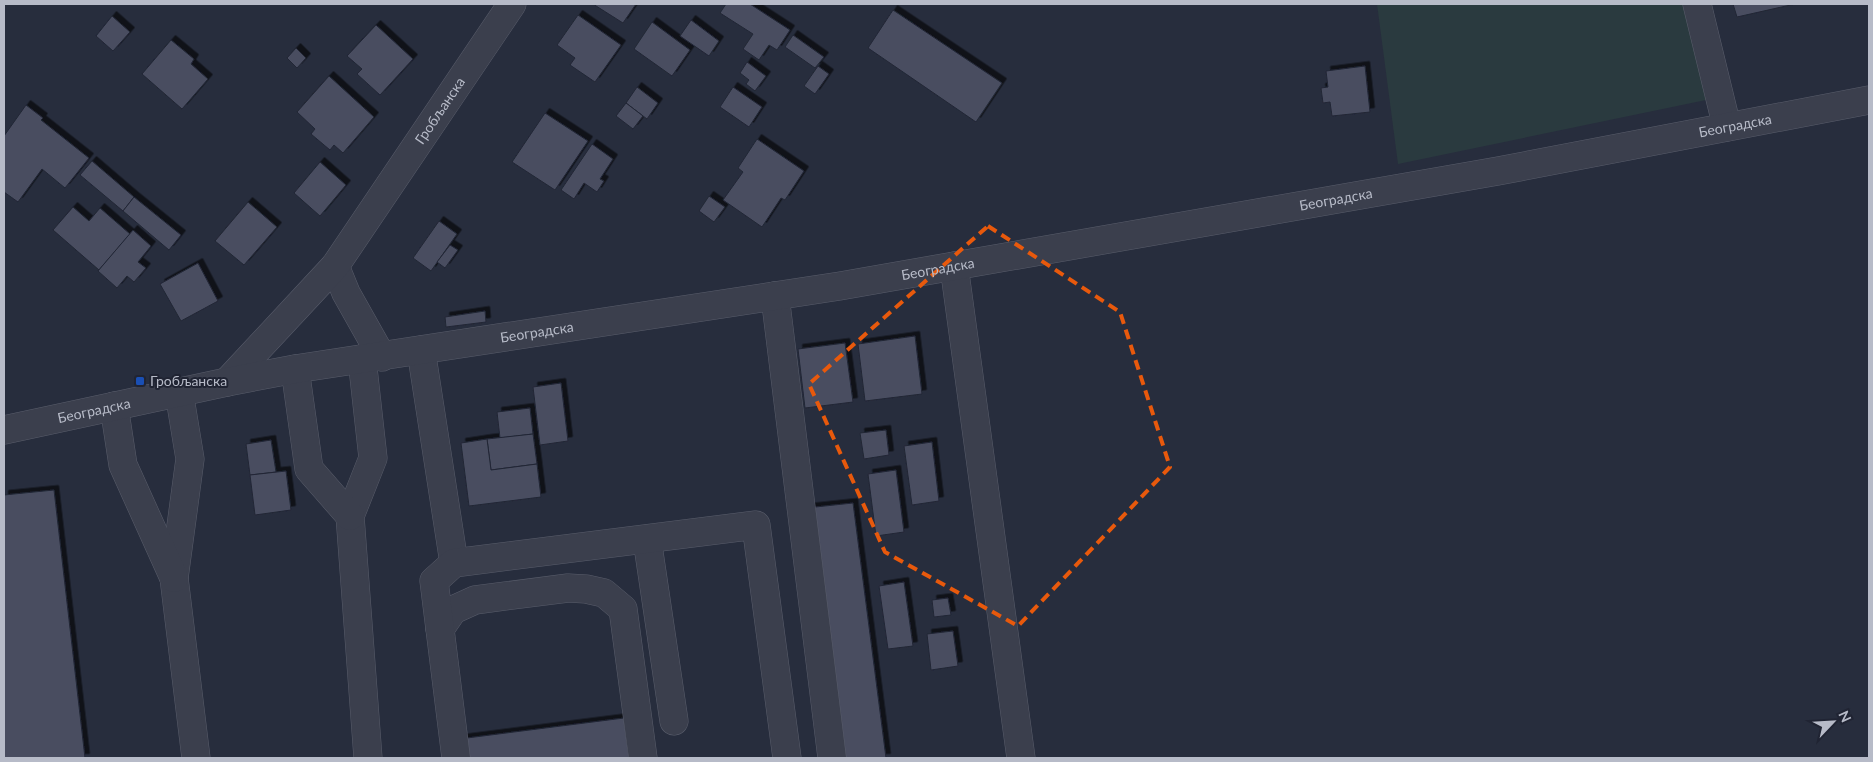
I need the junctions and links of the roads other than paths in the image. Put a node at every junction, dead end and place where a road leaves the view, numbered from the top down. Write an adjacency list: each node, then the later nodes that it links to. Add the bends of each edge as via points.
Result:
1 (512, 4): 5 (street, Гробљанска)
2 (1697, 4): 4 (street)
3 (1869, 100): 4 (street, Београдска)
4 (1727, 126): 6 (street, Београдска, via 1498,171)
5 (335, 266): 9 (street); 11 (street, Гробљанска)
6 (954, 266): 7 (street, Београдска); 27 (street)
7 (775, 296): 8 (street, Београдска); 26 (street)
8 (421, 350): 9 (street, Београдска); 17 (street)
9 (372, 358): 10 (street, Београдска); 15 (street, via 373,458)
10 (295, 369): 11 (street, Београдска); 15 (street, via 309,468)
11 (227, 382): 12 (street, Београдска)
12 (179, 392): 13 (street, Београдска); 18 (street, via 190,459)
13 (114, 406): 14 (street, Београдска); 18 (street, via 123,465)
14 (4, 430)
15 (350, 516): 22 (street)
16 (648, 539): 17 (street); 20 (street); 25 (street, via 756,525)
17 (454, 563): 19 (street, via 434,581)
18 (174, 578): 21 (street)
19 (440, 628): 23 (street); 24 (street, via 453,610 475,600 568,588 604,594 623,609)
20 (674, 721)
21 (196, 758)
22 (368, 758)
23 (456, 758)
24 (643, 758)
25 (787, 758)
26 (832, 758)
27 (1022, 758)

